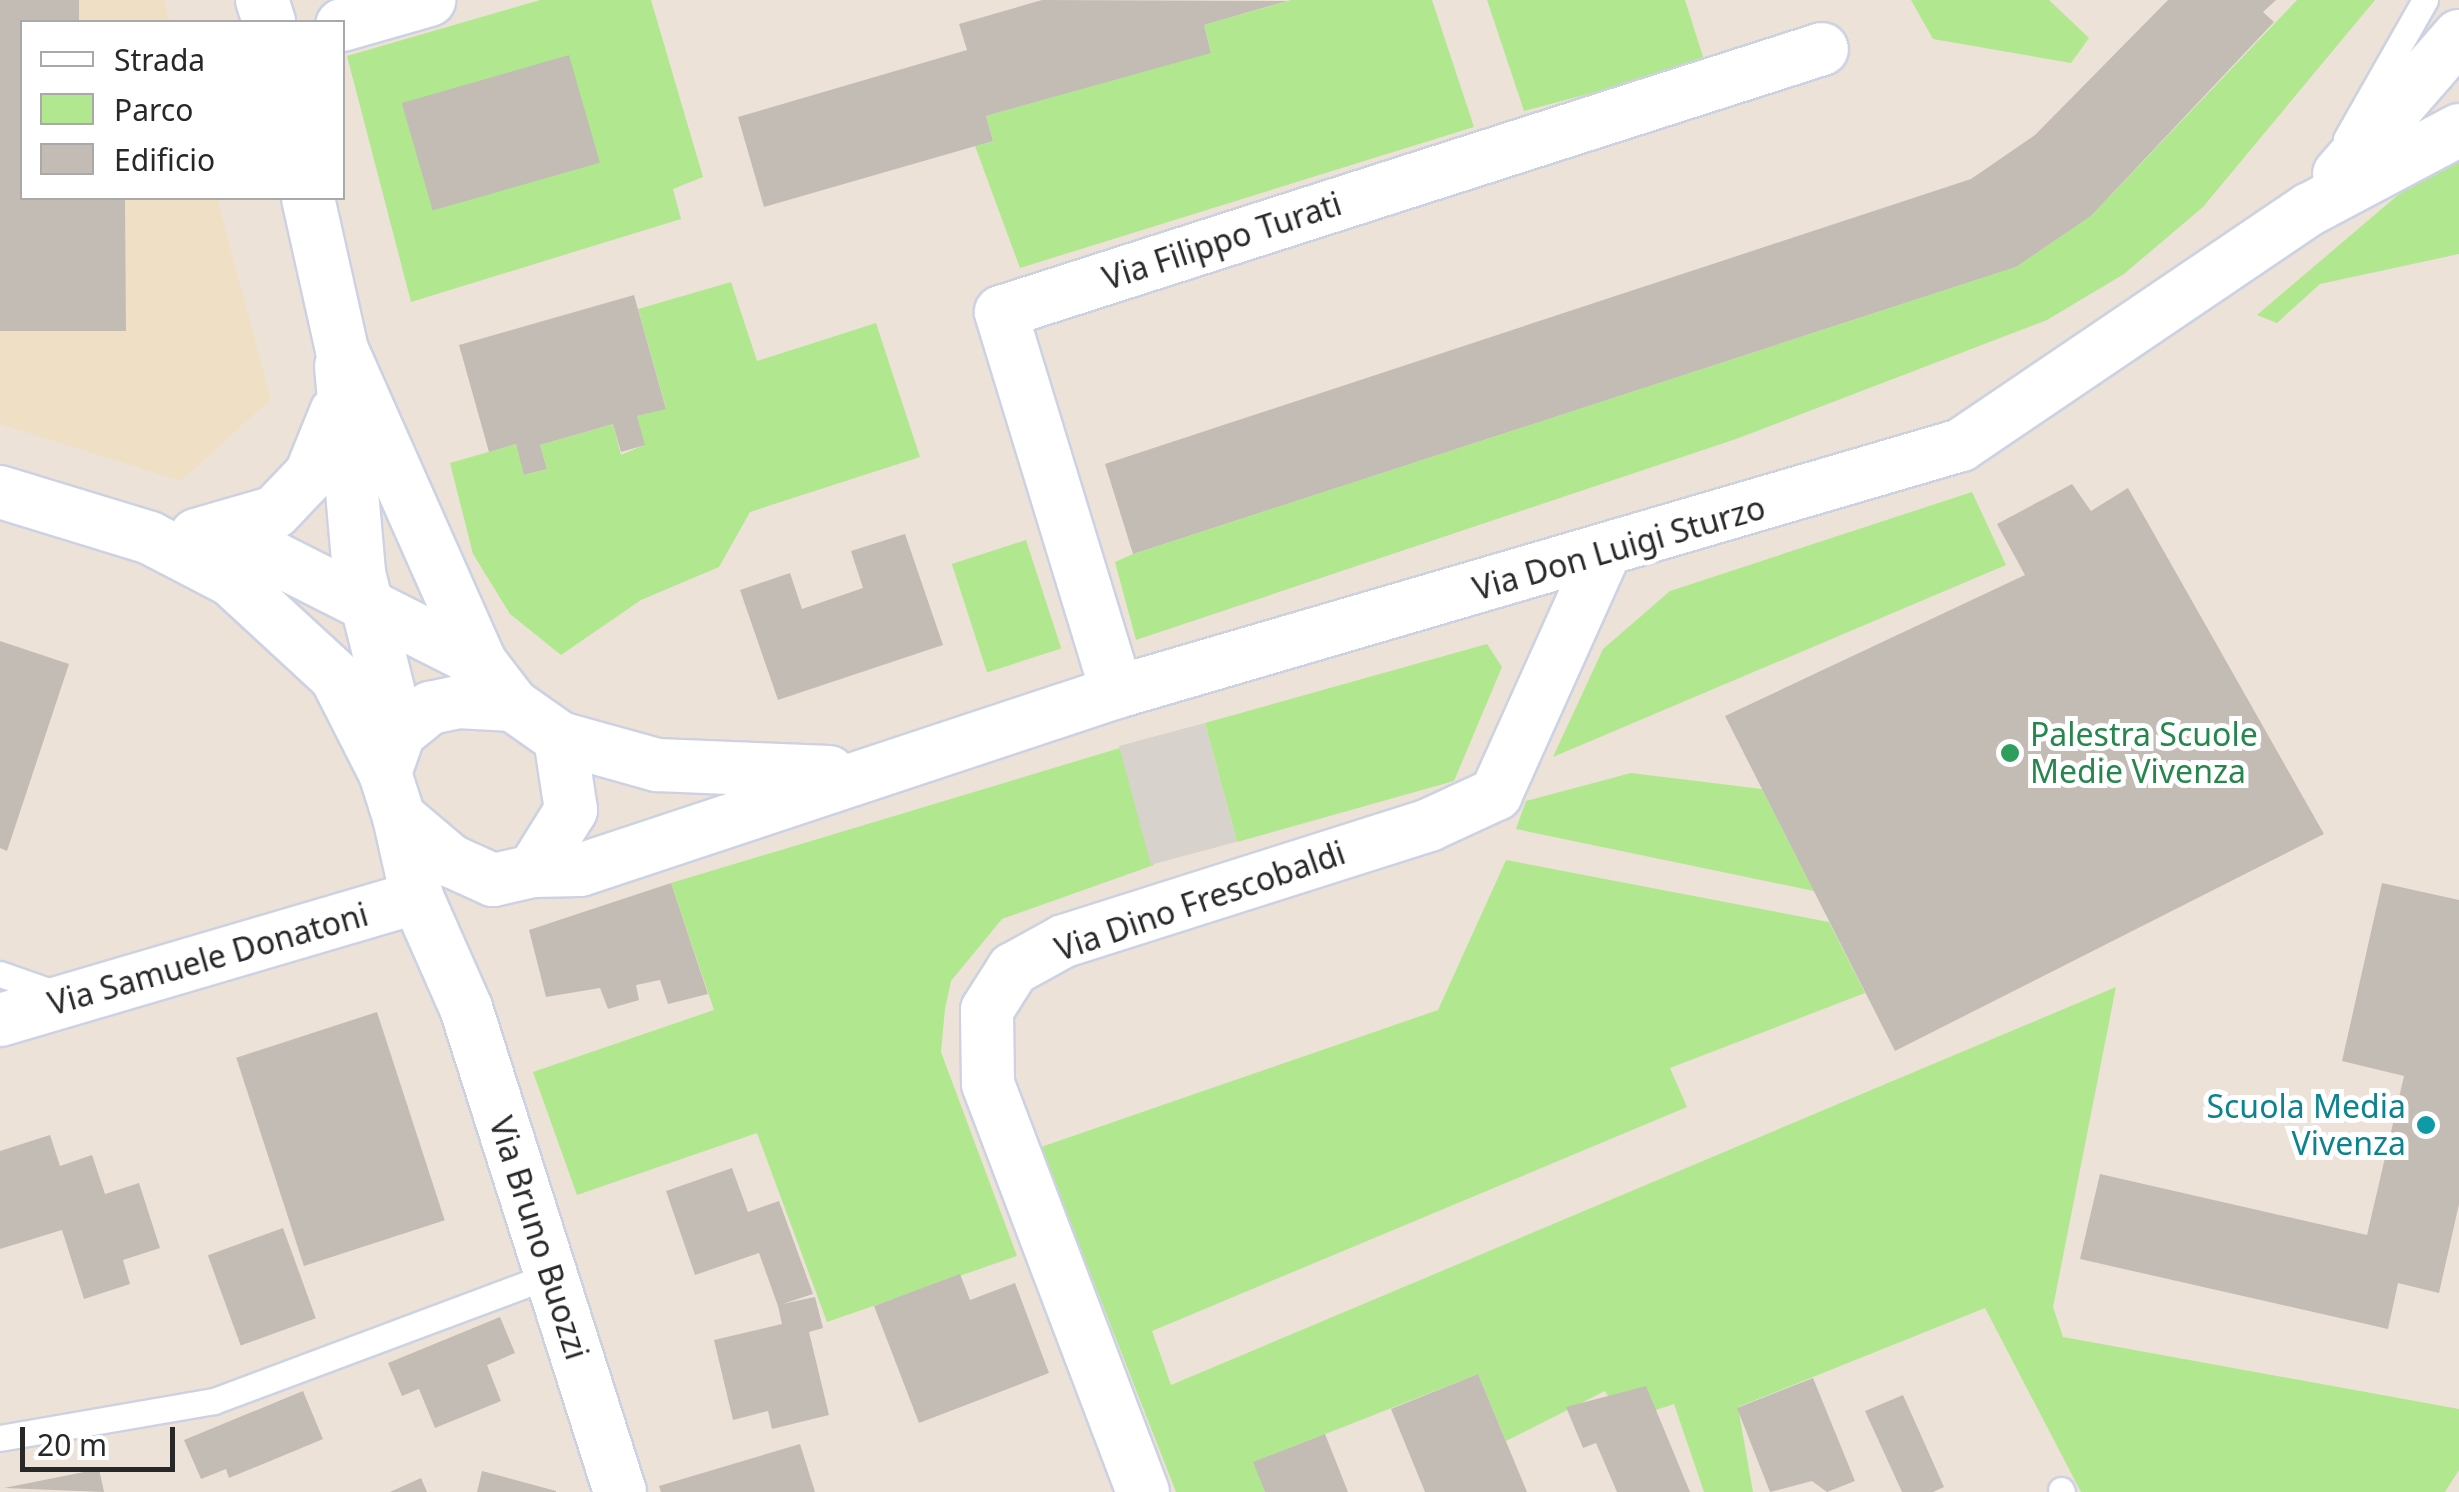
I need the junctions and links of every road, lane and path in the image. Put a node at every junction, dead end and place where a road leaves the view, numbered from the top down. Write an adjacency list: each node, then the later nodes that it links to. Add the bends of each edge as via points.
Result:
1 (428, 0): 3 (street)
2 (2425, 0): 8 (lane)
3 (345, 24)
4 (2459, 36): 8 (street, Via Don Luigi Sturzo)
5 (1822, 50): 17 (street, Via Filippo Turati, via 1001,312)
6 (2459, 130): 8 (street, Via Don Luigi Sturzo)
7 (308, 200): 9 (street)
8 (2310, 209): 14 (street, Via Don Luigi Sturzo, via 1961,445)
9 (342, 350): 10 (street); 16 (street)
10 (338, 408): 12 (street, via 311,474 275,512); 15 (street)
11 (0, 492): 13 (street)
12 (204, 535): 13 (street); 15 (street, via 276,559)
13 (150, 538): 21 (street, via 231,580 290,626 336,677)
14 (1604, 554): 17 (street, Via Don Luigi Sturzo); 31 (street, Via Dino Frescobaldi, via 1496,794 1429,825 1064,941 1013,969 987,1010 988,1084)
15 (366, 606): 16 (street); 21 (street)
16 (480, 662): 18 (street)
17 (1117, 692): 20 (street, Via Don Luigi Sturzo)
18 (513, 705): 19 (street); 21 (street, via 430,708)
19 (560, 738): 20 (street, Via Don Luigi Sturzo, via 658,765); 22 (street, via 570,810)
20 (874, 772): 22 (street, Via Don Luigi Sturzo, via 580,870)
21 (394, 774): 22 (street, via 451,861); 23 (street, Via Bruno Buozzi)
22 (513, 875): 25 (street, Via Bruno Buozzi, via 474,899)
23 (417, 897): 25 (street, Via Bruno Buozzi); 26 (street, Via Samuele Donatoni)
24 (0, 974): 26 (lane)
25 (457, 984): 28 (street, Via Bruno Buozzi)
26 (71, 999): 27 (street, Via Samuele Donatoni)
27 (0, 1020)
28 (551, 1274): 29 (lane, via 214,1402); 30 (street, Via Bruno Buozzi)
29 (0, 1438)
30 (620, 1492)
31 (1143, 1492)

